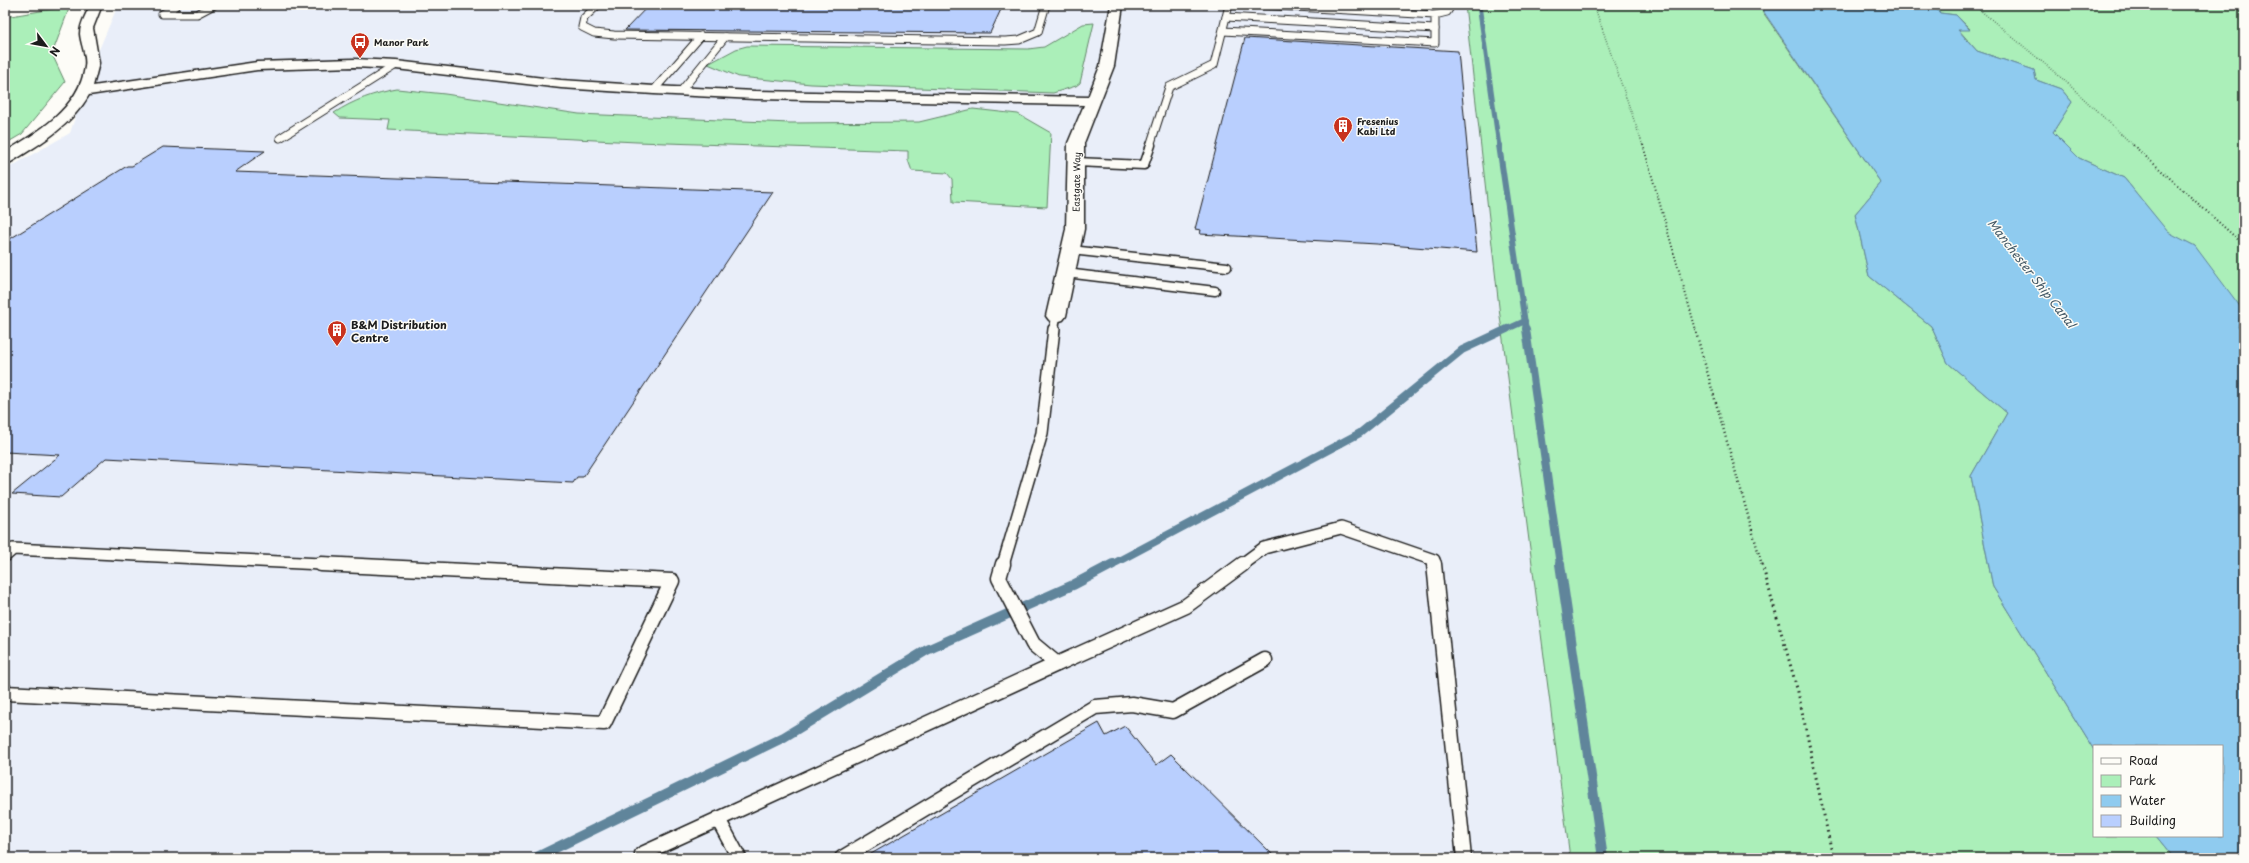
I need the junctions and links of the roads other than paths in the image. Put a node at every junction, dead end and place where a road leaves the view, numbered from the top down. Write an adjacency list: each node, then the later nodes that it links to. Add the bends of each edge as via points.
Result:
1 (96, 5): 19 (street, via 87,28 92,66)
2 (177, 5): 3 (lane, via 162,14 197,14)
3 (214, 5)
4 (598, 5): 14 (lane, via 584,18 582,27 586,30 614,35)
5 (1046, 5): 15 (lane, via 1038,32 1026,38 1013,40)
6 (1117, 5): 20 (street, Eastgate Way, via 1107,66)
7 (1229, 5): 11 (lane)
8 (1260, 5): 10 (lane)
9 (1447, 5): 10 (lane, via 1447,12)
10 (1435, 16): 12 (lane)
11 (1226, 17): 12 (lane); 13 (lane)
12 (1435, 29): 13 (lane, via 1435,43)
13 (1223, 31): 23 (lane, via 1214,65 1169,86 1144,165)
14 (700, 36): 15 (lane); 17 (lane)
15 (724, 37): 18 (lane)
16 (396, 66): 17 (street, via 561,84); 19 (street, via 310,63 257,66); 21 (lane)
17 (654, 90): 18 (street)
18 (681, 91): 20 (street)
19 (85, 92): 22 (street, via 65,116)
20 (1092, 102): 23 (street, Eastgate Way, via 1076,143)
21 (280, 138)
22 (5, 159)
23 (1076, 162): 24 (street, Eastgate Way, via 1075,229)
24 (1071, 250): 25 (lane); 26 (street, Eastgate Way)
25 (1227, 267)
26 (1066, 272): 27 (lane); 28 (street, Eastgate Way)
27 (1215, 291)
28 (1056, 316): 31 (lane, via 1042,433 999,578 1033,644)
29 (5, 556): 32 (lane, via 13,549 672,581 604,723)
30 (1265, 660): 36 (lane, via 1173,711 1132,704 1095,707)
31 (1057, 664): 33 (lane); 37 (lane, via 1186,606 1264,548 1341,528 1434,560)
32 (5, 693)
33 (718, 819): 34 (lane); 35 (lane)
34 (642, 854)
35 (739, 858)
36 (842, 858)
37 (1464, 858)

